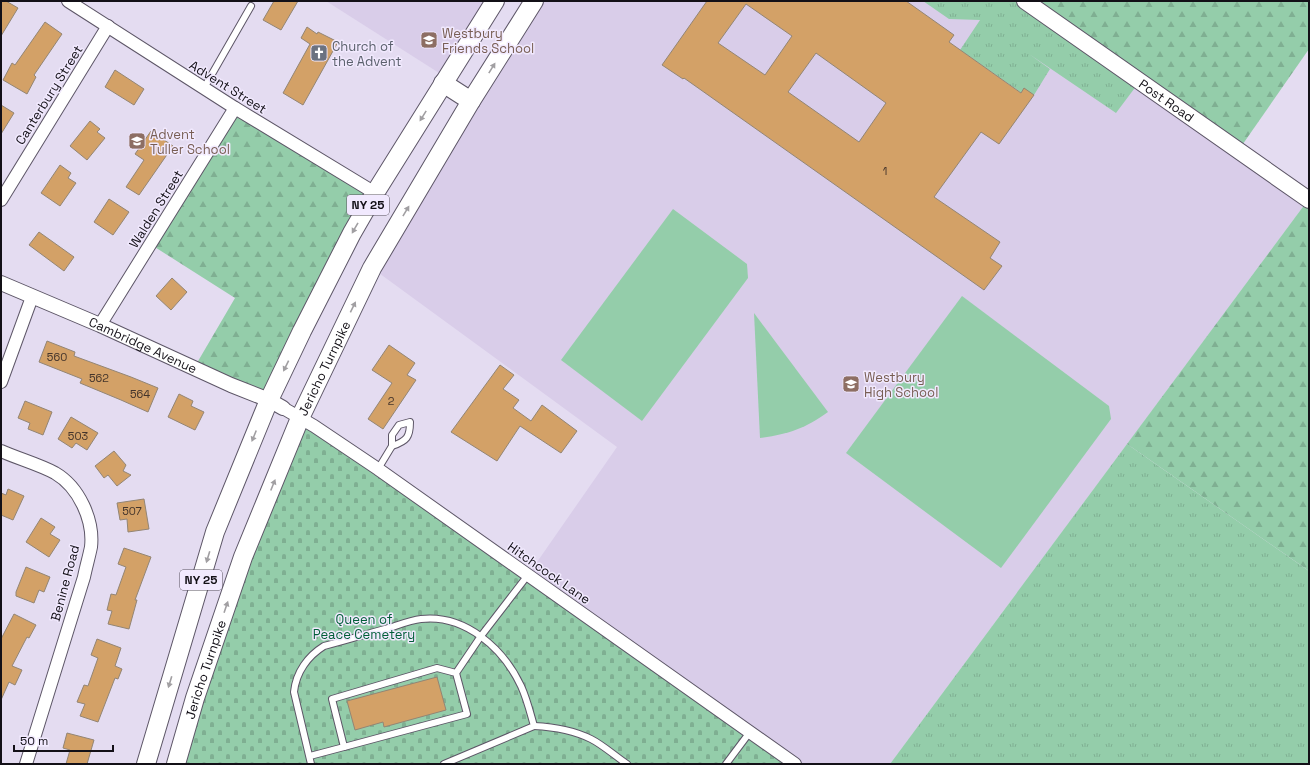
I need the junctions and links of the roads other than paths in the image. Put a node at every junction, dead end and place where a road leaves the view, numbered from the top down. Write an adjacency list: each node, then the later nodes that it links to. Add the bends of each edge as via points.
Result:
1 (68, 1): 6 (street, Advent Street)
2 (494, 1): 7 (main road, NY 25)
3 (534, 1): 9 (main road, Jericho Turnpike / NY 25, one-way to 3)
4 (1025, 1): 13 (main road, Post Road)
5 (251, 6): 8 (lane)
6 (108, 26): 8 (street, Advent Street); 12 (street, Canterbury Street)
7 (443, 83): 9 (main road); 11 (main road, NY 25, one-way to 11)
8 (204, 88): 10 (street, Advent Street)
9 (471, 101): 19 (main road, Jericho Turnpike / NY 25, one-way to 9, via 372,268)
10 (236, 108): 11 (street, Advent Street); 16 (street, Walden Street)
11 (375, 193): 18 (main road, NY 25, one-way to 18, via 302,331)
12 (1, 200)
13 (1309, 200)
14 (1, 284): 15 (street, Cambridge Avenue)
15 (32, 297): 16 (street, Cambridge Avenue); 17 (street)
16 (100, 325): 18 (street, Cambridge Avenue)
17 (1, 382)
18 (276, 404): 19 (street, Hitchcock Lane); 31 (main road, NY 25, one-way to 31, via 215,532)
19 (300, 418): 22 (street, Hitchcock Lane); 32 (main road, Jericho Turnpike / NY 25, one-way to 19, via 195,698 243,557)
20 (392, 446): 22 (lane)
21 (1, 451): 30 (street, Benine Road, via 56,474 66,482 86,510 90,529 91,547 84,577)
22 (378, 468): 23 (street, Hitchcock Lane)
23 (528, 575): 24 (lane); 27 (street, Hitchcock Lane)
24 (481, 636): 25 (lane); 26 (lane, via 497,650 511,668 530,707); 29 (lane, via 448,620 421,619 324,646 316,651 305,662 294,692)
25 (456, 673): 28 (lane, via 466,714); 28 (lane, via 437,668 332,699)
26 (534, 726): 34 (lane); 35 (lane, via 553,727 592,739)
27 (750, 732): 36 (lane); 37 (street, Hitchcock Lane)
28 (344, 747): 29 (lane)
29 (310, 756): 33 (lane)
30 (26, 764)
31 (146, 764)
32 (176, 764)
33 (311, 764)
34 (444, 764)
35 (627, 764)
36 (726, 764)
37 (795, 764)

